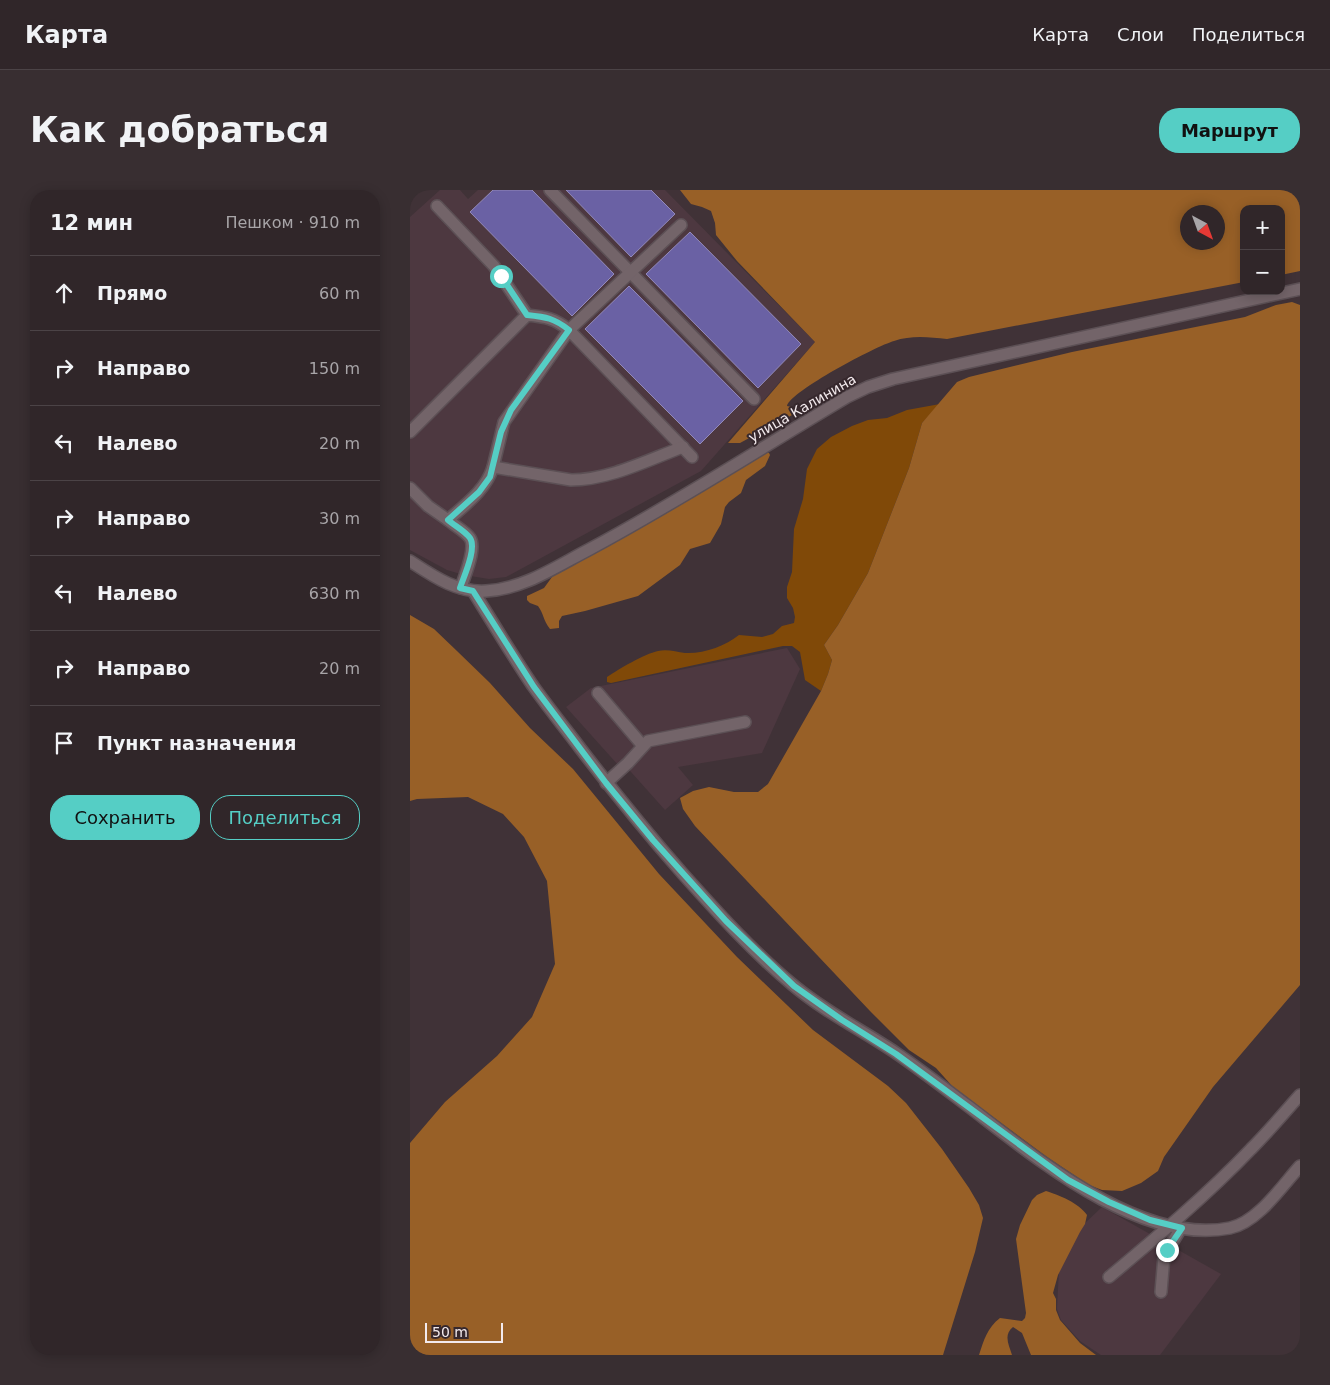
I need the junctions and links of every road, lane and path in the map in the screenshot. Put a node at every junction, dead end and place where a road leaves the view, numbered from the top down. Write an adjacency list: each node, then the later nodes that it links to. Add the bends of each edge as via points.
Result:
1 (550, 190): 4 (street)
2 (437, 206): 6 (street, via 494,266)
3 (681, 225): 4 (street)
4 (631, 273): 7 (street); 8 (street)
5 (1300, 289): 17 (street, улица Калинина, via 922,372 868,387 839,401 614,536 537,577 510,587)
6 (527, 315): 7 (street, via 547,317); 9 (street)
7 (569, 330): 10 (street); 12 (street, via 504,422)
8 (754, 399)
9 (410, 432)
10 (683, 447): 11 (street); 12 (street, via 628,468 584,480)
11 (692, 457)
12 (493, 467): 14 (street, via 479,492)
13 (410, 488): 14 (street)
14 (448, 520): 16 (street, via 467,534 472,544)
15 (410, 561): 16 (street, улица Калинина, via 438,579)
16 (460, 588): 17 (street, улица Калинина)
17 (473, 591): 21 (street, via 534,687)
18 (598, 693): 20 (street)
19 (744, 722): 20 (street, via 648,741)
20 (643, 746): 21 (street)
21 (606, 783): 24 (street, via 726,921 794,986 896,1054 1068,1180 1150,1220)
22 (1300, 1096): 24 (street)
23 (1300, 1166): 24 (street, via 1248,1220 1228,1228)
24 (1176, 1227): 25 (street); 26 (street, via 1164,1256)
25 (1109, 1277)
26 (1160, 1292)

